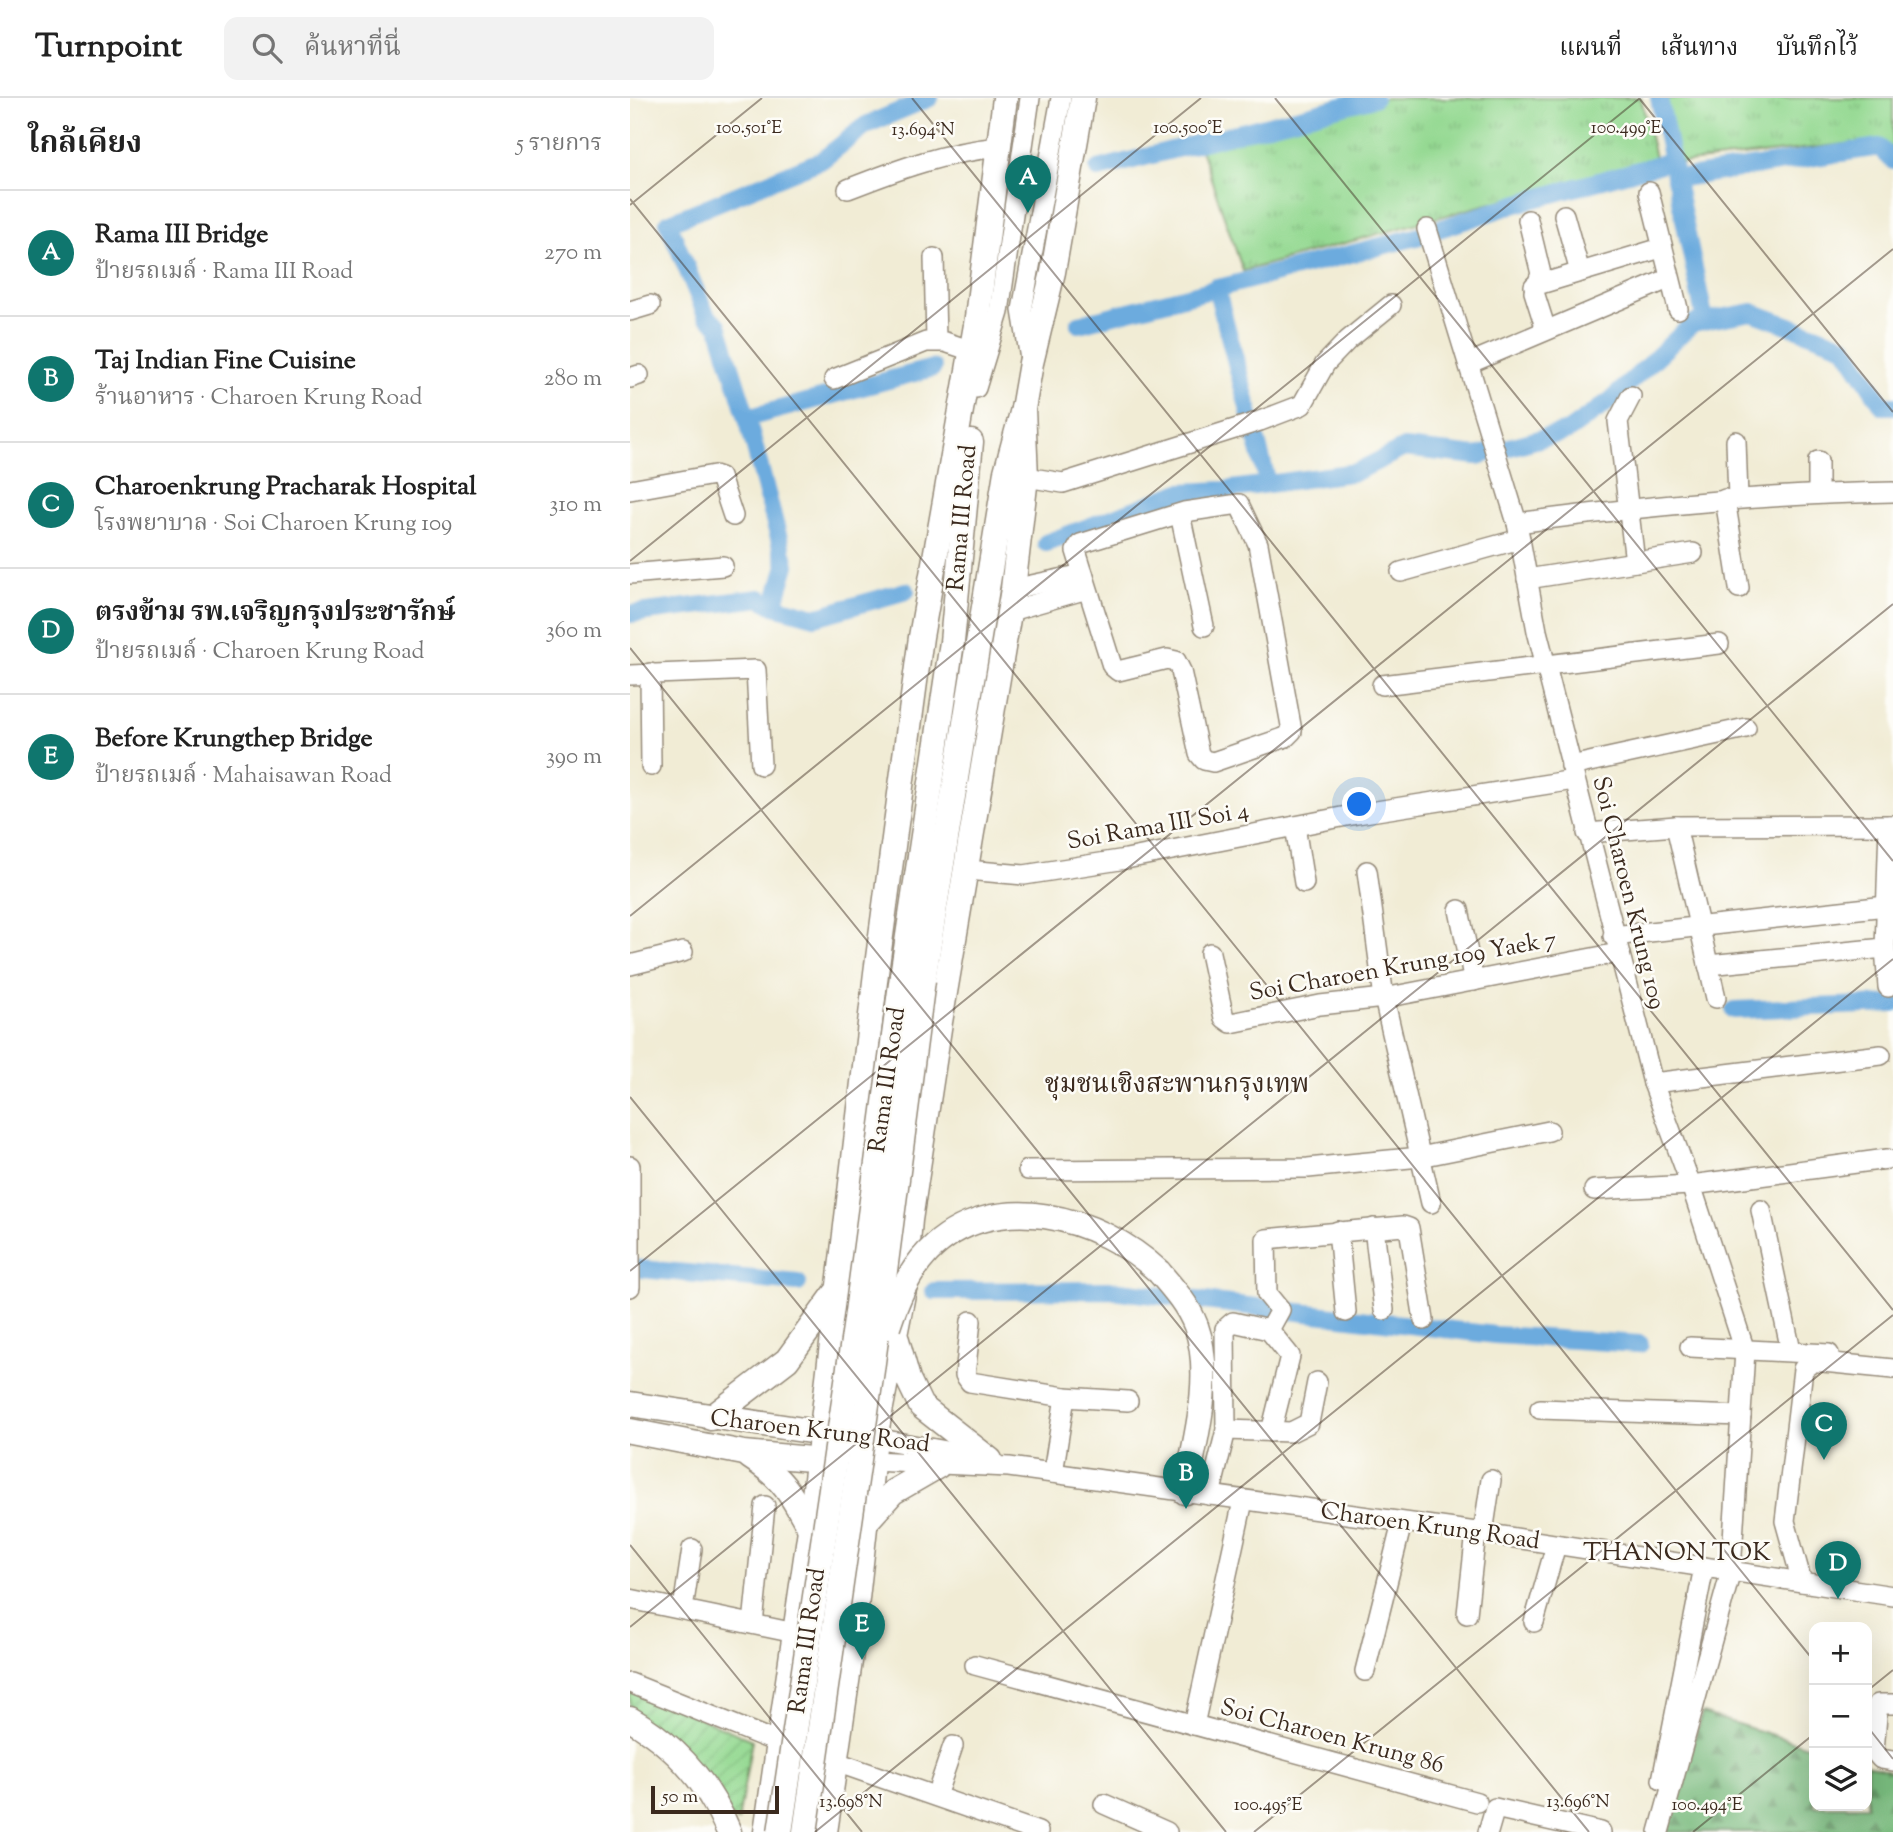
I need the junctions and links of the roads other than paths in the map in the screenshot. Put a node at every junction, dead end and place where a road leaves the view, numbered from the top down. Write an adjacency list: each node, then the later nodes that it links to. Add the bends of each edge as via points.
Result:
1 (1005, 98): 5 (main road, Rama III Road)
2 (1030, 98): 27 (street, via 999,312)
3 (1061, 98): 24 (street, via 1022,310)
4 (1083, 98): 24 (main road, Rama III Road, via 1053,272)
5 (1000, 147): 6 (street, via 920,161); 20 (main road, Rama III Road)
6 (848, 189)
7 (1649, 192): 11 (street)
8 (1564, 215): 13 (street)
9 (1528, 219): 15 (street, via 1541,266)
10 (1427, 229): 25 (street, Soi Charoen Krung 109)
11 (1661, 248): 13 (street); 14 (street)
12 (934, 258): 22 (street)
13 (1580, 272): 15 (street)
14 (1668, 279): 18 (street); 21 (street)
15 (1534, 286): 21 (street)
16 (650, 305): 19 (street)
17 (1391, 306): 32 (street, via 1325,364 1302,405 1062,482)
18 (1678, 309)
19 (630, 311)
20 (976, 325): 23 (main road, Rama III Road); 27 (main road, Rama III Road)
21 (1546, 330): 25 (street)
22 (936, 340): 23 (street); 26 (street)
23 (972, 351): 90 (main road, Rama III Road, via 921,638)
24 (1031, 363): 29 (main road, Rama III Road)
25 (1470, 363): 40 (street, Soi Charoen Krung 109)
26 (834, 379)
27 (976, 388): 76 (main road, Rama III Road)
28 (1631, 396): 37 (street, via 1618,421)
29 (1023, 410): 32 (main road, Rama III Road); 76 (main road, Rama III Road, via 1006,472)
30 (1736, 441): 36 (street)
31 (1818, 461): 35 (street)
32 (1026, 477): 49 (main road, Rama III Road)
33 (630, 490): 39 (street, via 714,475 724,483)
34 (1893, 492): 35 (street)
35 (1818, 493): 36 (street)
36 (1731, 499): 37 (street); 48 (street)
37 (1629, 508): 40 (street); 42 (street)
38 (1180, 514): 47 (street, via 1080,544 1076,551); 47 (street, via 1239,504 1246,512 1258,544 1293,722 1286,737 1213,762 1204,760 1176,661 1167,659 1118,671 1112,666); 50 (street)
39 (733, 516)
40 (1519, 531): 44 (street); 46 (street, Soi Charoen Krung 109)
41 (1693, 553): 42 (street)
42 (1635, 562): 46 (street)
43 (723, 566): 45 (street)
44 (1401, 572)
45 (630, 574)
46 (1527, 579): 52 (street, Soi Charoen Krung 109)
47 (1085, 582): 49 (street)
48 (1739, 588)
49 (1011, 600): 64 (main road, Rama III Road)
50 (1204, 626)
51 (1719, 645): 52 (street)
52 (1545, 665): 55 (street); 59 (street, Soi Charoen Krung 109)
53 (650, 673): 54 (street); 57 (street, via 752,668 758,673); 58 (street)
54 (630, 676)
55 (1382, 685)
56 (1746, 727): 59 (street, Soi Rama III Soi 4)
57 (761, 765)
58 (651, 766)
59 (1572, 773): 61 (street, Soi Rama III Soi 4); 63 (street, Soi Charoen Krung 109)
60 (1891, 825): 62 (street); 67 (street)
61 (1295, 826): 64 (street, Soi Rama III Soi 4, via 1024,875); 66 (street)
62 (1676, 826): 63 (street); 69 (street)
63 (1587, 833): 70 (street, Soi Charoen Krung 109)
64 (967, 870): 93 (main road, Rama III Road)
65 (1367, 872): 79 (street)
66 (1304, 883)
67 (1886, 906): 69 (street, Soi Charoen Krung 109 Yaek 7); 71 (street)
68 (1459, 910): 77 (street)
69 (1699, 925): 70 (street, Soi Charoen Krung 109 Yaek 7); 75 (street)
70 (1616, 944): 77 (street, Soi Charoen Krung 109 Yaek 7); 82 (street, Soi Charoen Krung 109)
71 (1885, 948): 75 (street); 78 (street)
72 (683, 951): 74 (street)
73 (1210, 953): 79 (street, Soi Charoen Krung 109 Yaek 7, via 1224,1018 1231,1023)
74 (630, 965)
75 (1709, 965): 80 (street)
76 (913, 978): 109 (main road, Rama III Road, bridge); 164 (main road, Rama III Road, bridge, via 855,1327)
77 (1474, 981): 79 (street, Soi Charoen Krung 109 Yaek 7)
78 (1888, 987)
79 (1384, 998): 84 (street)
80 (1716, 998)
81 (1881, 1055): 82 (street)
82 (1653, 1083): 88 (street, Soi Charoen Krung 109)
83 (1549, 1130): 84 (street)
84 (1419, 1157): 87 (street, via 1308,1168); 91 (street)
85 (1887, 1159): 88 (street)
86 (630, 1166): 96 (street)
87 (1028, 1170)
88 (1691, 1185): 89 (street); 105 (street, Soi Charoen Krung 109)
89 (1594, 1190)
90 (849, 1203): 93 (main road, via 855,1234 876,1250 891,1246); 97 (main road, Rama III Road)
91 (1431, 1203)
92 (1761, 1210): 106 (street)
93 (910, 1220): 103 (main road, Rama III Road)
94 (1374, 1228): 95 (street); 98 (street); 100 (street, via 1409,1228)
95 (1338, 1231): 99 (street); 102 (street, via 1266,1239 1267,1294 1280,1310)
96 (631, 1277)
97 (839, 1289): 116 (main road, via 787,1360); 120 (main road, Rama III Road)
98 (1384, 1310)
99 (1346, 1312)
100 (1424, 1320)
101 (971, 1321): 111 (street, via 965,1375 970,1382)
102 (1269, 1330): 117 (street, via 1233,1322 1225,1329); 119 (street, via 1290,1356)
103 (895, 1333): 121 (main road, Rama III Road); 124 (main road, via 920,1406)
104 (1690, 1347): 105 (street)
105 (1745, 1351): 106 (street); 115 (street, Soi Charoen Krung 109)
106 (1791, 1351): 107 (street)
107 (1893, 1358)
108 (1893, 1369): 140 (street, via 1813,1362 1803,1369 1786,1521)
109 (872, 1370): 128 (main road, bridge, via 898,1299 915,1268 950,1233 987,1219 1052,1217 1111,1236 1159,1272 1196,1325 1202,1378); 165 (main road, Rama III Road, bridge)
110 (1317, 1382): 119 (street, via 1309,1423 1291,1432)
111 (1065, 1397): 112 (street); 126 (street)
112 (1128, 1401)
113 (630, 1404): 116 (main road, Charoen Krung Road)
114 (1540, 1409): 115 (street)
115 (1741, 1416): 139 (street, Soi Charoen Krung 109)
116 (710, 1418): 120 (main road, Charoen Krung Road)
117 (1226, 1430): 119 (street); 129 (street)
118 (630, 1432): 122 (main road, Charoen Krung Road)
119 (1271, 1432)
120 (820, 1433): 121 (main road, Charoen Krung Road); 123 (main road, Rama III Road)
121 (873, 1449): 123 (main road, Charoen Krung Road); 124 (street, Charoen Krung Road); 125 (street, Charoen Krung Road); 133 (main road, Rama III Road)
122 (744, 1453): 123 (main road, Charoen Krung Road); 134 (main road, via 775,1473 793,1495)
123 (817, 1461): 134 (main road, Rama III Road)
124 (999, 1463): 125 (street, Charoen Krung Road); 126 (street, Charoen Krung Road)
125 (938, 1466): 133 (main road, via 893,1492)
126 (1053, 1473): 128 (street, Charoen Krung Road)
127 (1491, 1480): 135 (street)
128 (1185, 1492): 129 (street, Charoen Krung Road)
129 (1210, 1495): 130 (street, Charoen Krung Road)
130 (1243, 1500): 132 (street, Charoen Krung Road); 154 (street, Soi Charoen Krung 86)
131 (765, 1506): 146 (street)
132 (1402, 1522): 135 (street, Charoen Krung Road); 149 (street)
133 (864, 1524): 158 (main road, Rama III Road)
134 (810, 1530): 147 (main road, Rama III Road)
135 (1479, 1533): 136 (street, Charoen Krung Road); 144 (street)
136 (1556, 1545): 138 (street, Charoen Krung Road); 145 (street)
137 (692, 1549): 143 (street)
138 (1704, 1567): 139 (street, Charoen Krung Road); 152 (street)
139 (1731, 1571): 140 (street, Charoen Krung Road); 152 (street, Soi Charoen Krung 109)
140 (1802, 1582): 141 (street, Charoen Krung Road)
141 (1893, 1596)
142 (630, 1599): 143 (street)
143 (683, 1609): 146 (street)
144 (1467, 1614)
145 (1534, 1622)
146 (753, 1624): 147 (street)
147 (795, 1633): 155 (main road, Rama III Road)
148 (975, 1665): 154 (street)
149 (1365, 1671)
150 (630, 1683): 155 (street)
151 (1893, 1704): 157 (street, via 1878,1704 1874,1751 1881,1759)
152 (1685, 1716): 171 (street); 172 (street)
153 (630, 1719): 162 (main road, via 653,1732 680,1757 707,1790)
154 (1194, 1725): 160 (street, Soi Charoen Krung 86)
155 (779, 1743): 163 (main road, Rama III Road)
156 (953, 1746): 159 (street)
157 (1893, 1761)
158 (835, 1762): 159 (street); 166 (main road, Rama III Road)
159 (936, 1796): 167 (street)
160 (1477, 1802)
161 (1104, 1804): 168 (street)
162 (729, 1832)
163 (766, 1832)
164 (780, 1832)
165 (805, 1832)
166 (825, 1832)
167 (1038, 1832)
168 (1167, 1832)
169 (1488, 1832): 170 (street, via 1495,1808)
170 (1601, 1832)
171 (1651, 1832)
172 (1659, 1832)

